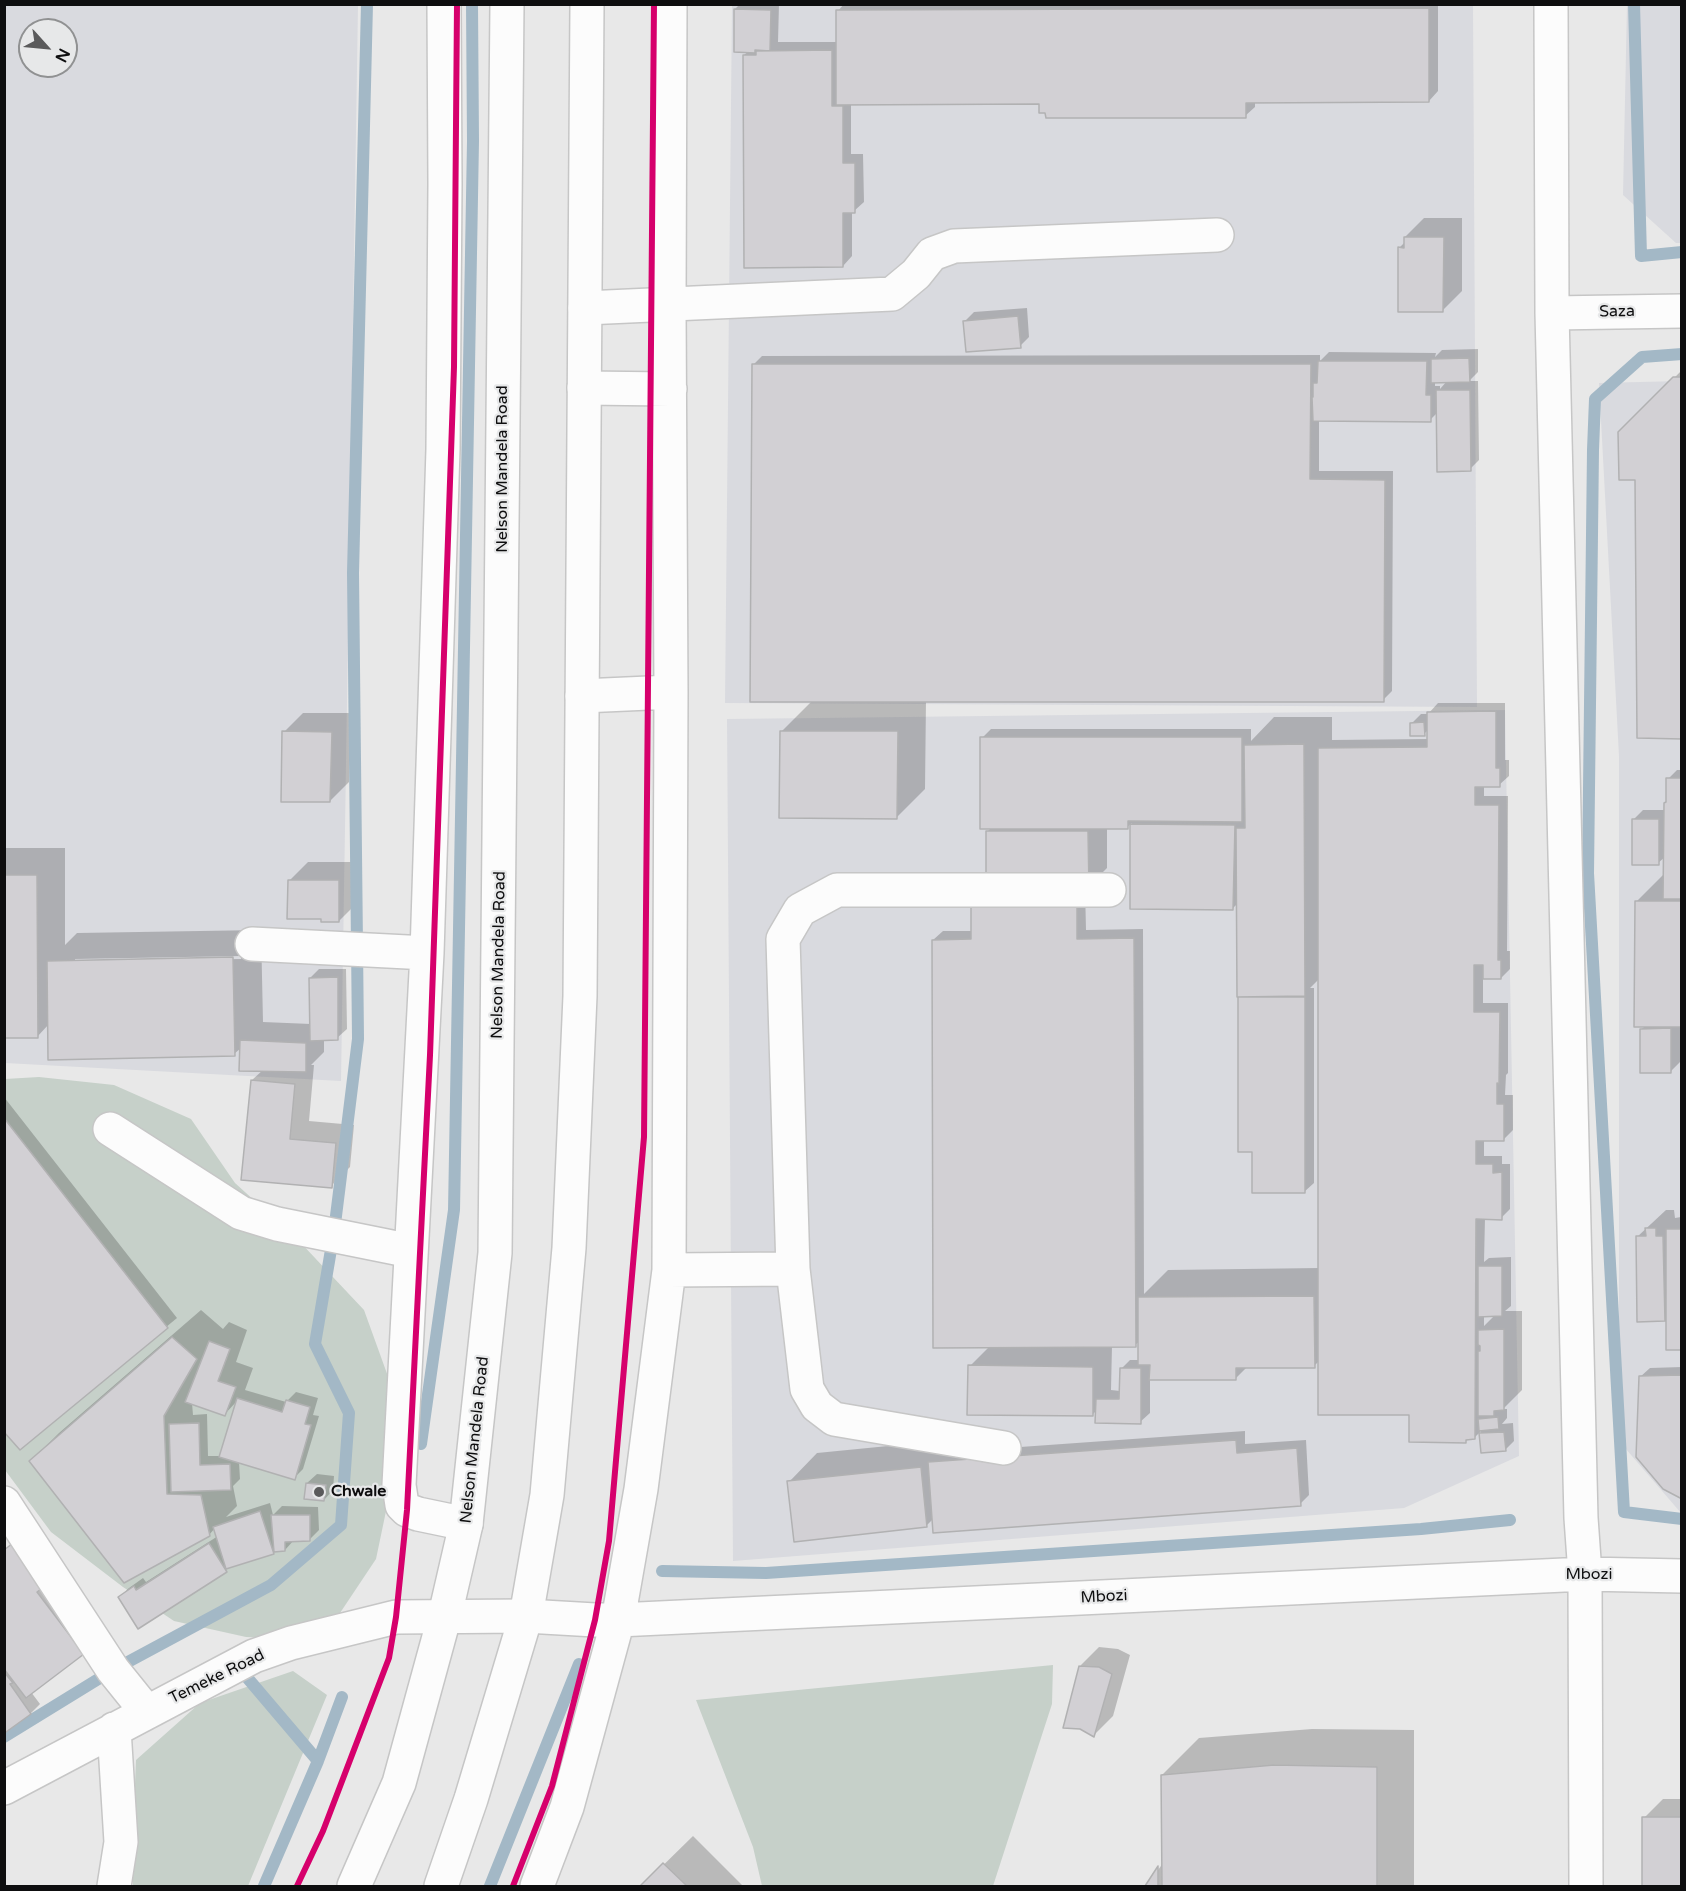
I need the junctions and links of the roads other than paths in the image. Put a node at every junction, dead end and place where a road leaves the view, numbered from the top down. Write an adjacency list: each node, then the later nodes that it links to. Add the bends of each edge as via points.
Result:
1 (444, 4): 17 (street, via 442,449)
2 (507, 4): 24 (street, Nelson Mandela Road, via 495,1253)
3 (587, 4): 8 (street)
4 (670, 4): 7 (street)
5 (1551, 4): 10 (street)
6 (1217, 235): 7 (street, via 954,246 932,254 892,294)
7 (669, 305): 8 (street); 12 (street)
8 (585, 308): 11 (street)
9 (1682, 311): 10 (street, Saza)
10 (1552, 313): 25 (street)
11 (584, 388): 12 (street); 14 (street)
12 (669, 389): 13 (street)
13 (671, 692): 14 (street); 21 (street)
14 (582, 696): 28 (street, via 580,996 569,1248 547,1495)
15 (1109, 890): 20 (street, via 837,890 800,910 783,939)
16 (252, 944): 17 (street)
17 (427, 953): 19 (street)
18 (110, 1129): 19 (street, via 241,1213)
19 (411, 1251): 24 (street, via 399,1454 402,1505 407,1510)
20 (793, 1269): 21 (street); 22 (street, via 807,1389 817,1406 834,1419)
21 (669, 1270): 29 (street, via 641,1489)
22 (1004, 1448)
23 (4, 1503): 30 (street, via 113,1670)
24 (466, 1524): 27 (street, Nelson Mandela Road)
25 (1585, 1574): 26 (street, Mbozi); 29 (street, Mbozi); 37 (street)
26 (1682, 1576)
27 (445, 1616): 28 (street, Temeke Road); 30 (street, Temeke Road, via 396,1617 291,1643 254,1656); 34 (street, Nelson Mandela Road, via 399,1783)
28 (526, 1616): 29 (street, Mbozi); 35 (street)
29 (618, 1620): 36 (street, via 567,1808)
30 (146, 1712): 31 (street, Temeke Road)
31 (114, 1729): 32 (street, Temeke Road); 33 (street, via 121,1842)
32 (4, 1788)
33 (114, 1887)
34 (354, 1887)
35 (441, 1887)
36 (537, 1887)
37 (1586, 1887)

